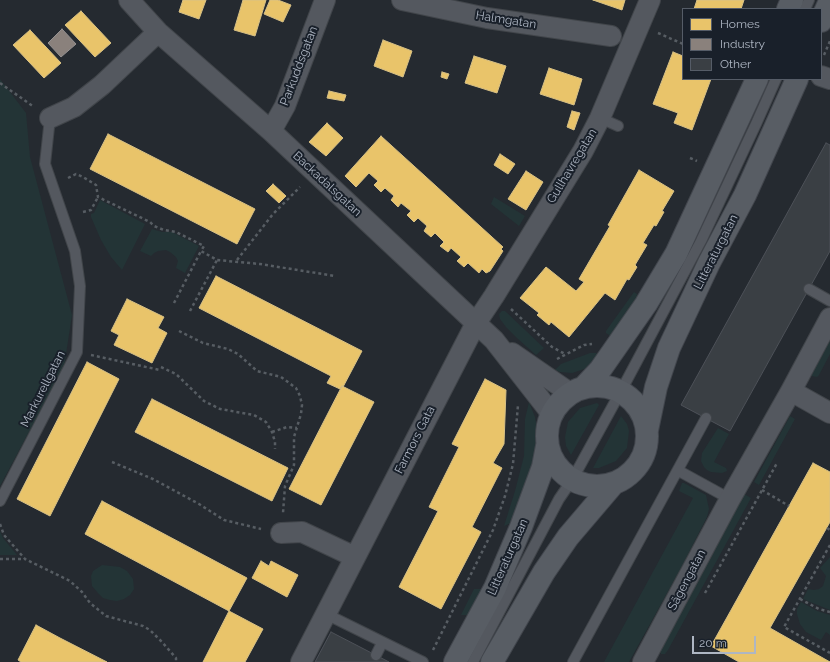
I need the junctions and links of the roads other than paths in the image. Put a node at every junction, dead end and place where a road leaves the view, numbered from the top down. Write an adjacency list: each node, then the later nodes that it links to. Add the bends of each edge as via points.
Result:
1 (129, 0): 7 (street, Backadalsgatan)
2 (325, 0): 15 (street, Parkuddsgatan, via 285,106)
3 (402, 0): 8 (street, Halmgatan, via 487,18)
4 (650, 0): 19 (street, Gullhavregatan, via 639,24 609,122 583,151)
5 (830, 1): 6 (street)
6 (822, 19)
7 (158, 32): 14 (street, via 102,85 74,107); 15 (street, Backadalsgatan)
8 (611, 36)
9 (822, 67): 10 (street)
10 (830, 79)
11 (757, 80): 21 (street, Litteraturgatan, via 676,254 646,304 600,370)
12 (776, 80): 22 (lane, via 701,241)
13 (797, 80): 27 (street, Litteraturgatan, via 745,195 669,348 656,387)
14 (50, 118): 33 (lane, Markurellgatan, via 45,164 75,250 80,286 77,352)
15 (271, 131): 19 (street, Backadalsgatan)
16 (809, 289): 17 (lane)
17 (830, 302)
18 (830, 318): 23 (street, Sägengatan)
19 (476, 323): 20 (street, Backadalsgatan); 35 (street, Farmors Gata)
20 (494, 340): 21 (street, Backadalsgatan); 24 (street, Backadalsgatan)
21 (577, 390): 22 (street, Litteraturgatan, via 597,385); 24 (street, Litteraturgatan, via 559,402)
22 (621, 391): 27 (street, Litteraturgatan, via 639,407); 30 (lane)
23 (791, 391): 25 (street); 32 (street, Sägengatan)
24 (551, 413): 28 (street, Litteraturgatan, via 546,434)
25 (830, 413)
26 (706, 418): 29 (lane)
27 (647, 430): 31 (street, Litteraturgatan, via 645,452 640,462 633,471)
28 (547, 446): 30 (street, Litteraturgatan, via 556,466); 41 (street, Litteraturgatan, via 543,467 521,527 495,588)
29 (678, 470): 32 (lane); 44 (lane)
30 (572, 480): 31 (street, Litteraturgatan, via 593,486); 42 (lane, via 559,499)
31 (614, 483): 43 (street, Litteraturgatan, via 568,537 544,572)
32 (730, 499): 45 (street, Sägengatan)
33 (0, 501)
34 (281, 533): 35 (street, via 302,532)
35 (355, 557): 36 (street, Farmors Gata)
36 (326, 614): 37 (lane); 39 (street, Farmors Gata)
37 (382, 643): 38 (lane); 40 (lane)
38 (376, 655)
39 (301, 662)
40 (423, 662)
41 (455, 662)
42 (474, 662)
43 (492, 662)
44 (573, 662)
45 (644, 662)

